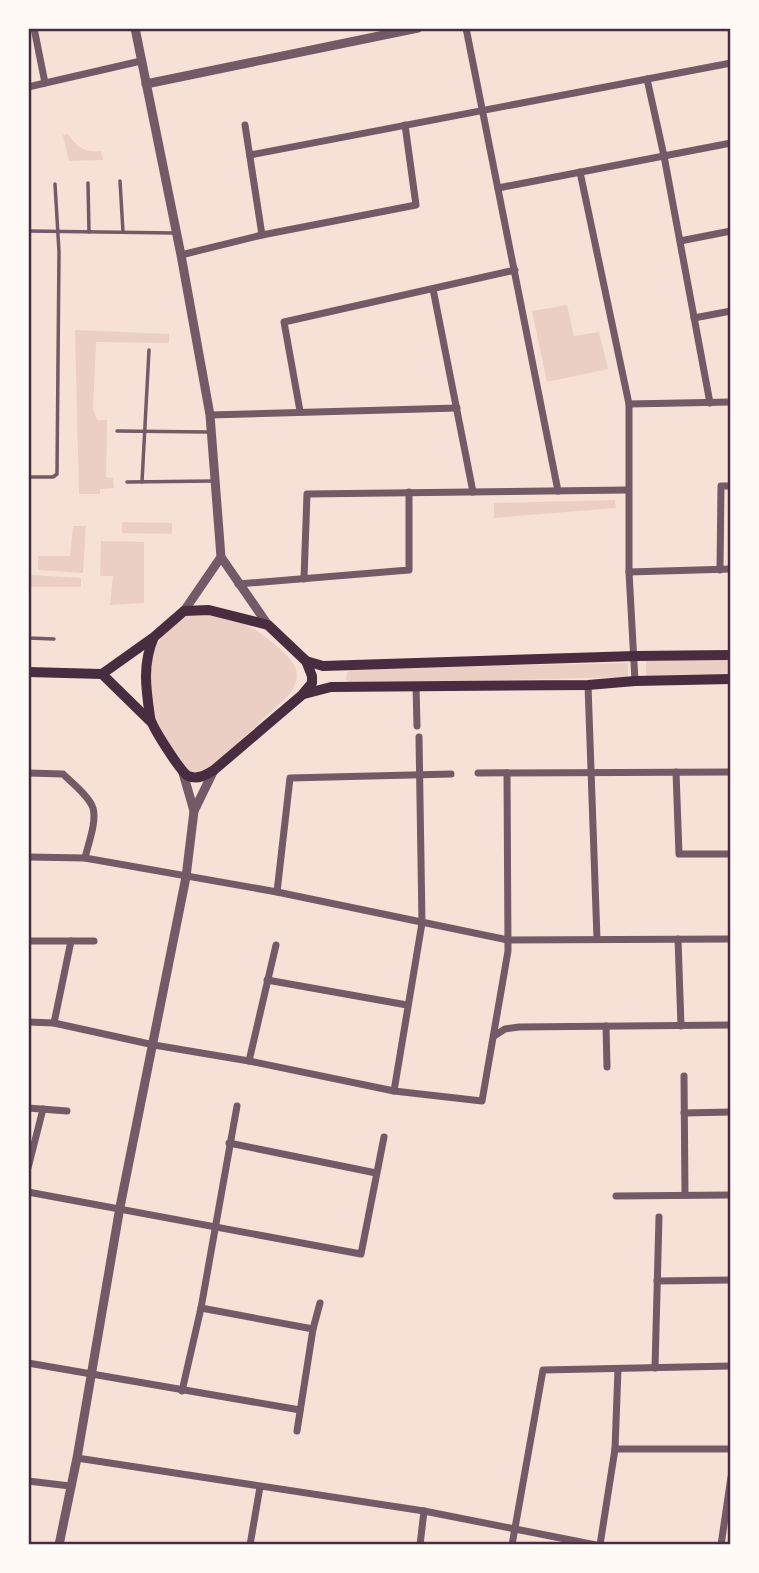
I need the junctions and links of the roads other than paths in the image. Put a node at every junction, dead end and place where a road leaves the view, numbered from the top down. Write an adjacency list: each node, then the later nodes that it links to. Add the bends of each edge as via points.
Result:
1 (34, 28): 9 (street)
2 (135, 28): 6 (street)
3 (418, 28): 5 (street)
4 (466, 28): 12 (street)
5 (381, 32): 10 (street)
6 (141, 61): 9 (street); 10 (street)
7 (731, 63): 8 (street)
8 (647, 79): 12 (street); 17 (street)
9 (45, 83): 11 (street)
10 (146, 84): 28 (street)
11 (28, 87)
12 (482, 109): 14 (street); 22 (street)
13 (246, 125): 16 (street)
14 (405, 125): 16 (street); 29 (street, via 416,205)
15 (731, 143): 17 (street)
16 (250, 155): 29 (street)
17 (664, 156): 18 (street); 30 (street)
18 (580, 172): 22 (street); 39 (street)
19 (120, 181): 27 (lane)
20 (88, 183): 26 (lane)
21 (55, 184): 24 (lane)
22 (498, 188): 32 (street)
23 (28, 231): 24 (lane)
24 (58, 231): 26 (lane); 46 (lane, via 57,474)
25 (731, 231): 30 (street)
26 (89, 232): 27 (lane)
27 (122, 232): 28 (lane)
28 (177, 233): 31 (street)
29 (262, 235): 31 (street)
30 (680, 241): 35 (street)
31 (181, 255): 42 (street)
32 (514, 270): 33 (street); 52 (street)
33 (433, 289): 40 (street); 41 (street, via 284,322)
34 (731, 311): 35 (street)
35 (694, 318): 38 (street)
36 (149, 350): 44 (lane)
37 (731, 402): 38 (street)
38 (710, 403): 39 (street)
39 (629, 404): 51 (street)
40 (457, 408): 41 (street); 54 (street)
41 (300, 411): 42 (street)
42 (210, 415): 45 (street)
43 (117, 431): 44 (lane)
44 (145, 431): 45 (lane); 49 (lane)
45 (211, 432): 47 (street)
46 (28, 477)
47 (214, 481): 49 (lane); 55 (street)
48 (127, 482): 49 (lane)
49 (142, 482)
50 (731, 486): 57 (street, via 721,486)
51 (628, 490): 52 (street); 58 (street)
52 (558, 491): 54 (street)
53 (409, 492): 54 (street); 59 (street, via 409,570); 59 (street, via 307,494)
54 (473, 492)
55 (221, 557): 60 (street); 61 (street)
56 (731, 569): 57 (street)
57 (720, 570): 58 (street)
58 (629, 572): 66 (street)
59 (304, 579): 60 (street)
60 (238, 584): 62 (street)
61 (184, 611): 62 (main road, via 209,610); 63 (main road)
62 (268, 625): 68 (main road)
63 (154, 637): 71 (main road); 78 (main road, via 145,669)
64 (28, 638): 65 (lane)
65 (54, 639)
66 (635, 656): 67 (main road); 69 (main road); 73 (street)
67 (731, 656)
68 (306, 661): 69 (main road, via 323,666); 77 (main road, via 313,679)
69 (353, 665): 75 (main road, via 342,676)
70 (28, 673): 71 (main road)
71 (103, 674): 78 (main road)
72 (731, 679): 73 (main road)
73 (635, 681): 74 (main road)
74 (588, 685): 76 (main road); 82 (street)
75 (353, 686): 76 (main road); 77 (main road, via 320,688)
76 (415, 686): 79 (street)
77 (302, 695): 81 (main road)
78 (150, 721): 86 (main road)
79 (417, 726)
80 (419, 737): 89 (street)
81 (214, 771): 86 (main road, via 194,778); 91 (street)
82 (591, 772): 83 (street); 88 (street); 98 (street)
83 (676, 772): 84 (street); 92 (street, via 679,854)
84 (731, 772)
85 (28, 773): 94 (street, via 63,774 94,809)
86 (183, 773): 91 (street)
87 (478, 773): 88 (street)
88 (507, 773): 101 (street)
89 (420, 774): 90 (street); 96 (street, via 290,778); 97 (street)
90 (451, 774)
91 (194, 811): 95 (street)
92 (731, 854)
93 (28, 858): 94 (street)
94 (85, 858): 95 (street)
95 (186, 877): 96 (street); 114 (street)
96 (276, 892): 97 (street)
97 (422, 923): 101 (street); 107 (street)
98 (597, 939): 99 (street); 101 (street)
99 (678, 939): 100 (street); 112 (street)
100 (731, 939)
101 (508, 940): 113 (street)
102 (28, 941): 103 (street)
103 (71, 941): 104 (street); 109 (street)
104 (94, 941)
105 (276, 944): 106 (street)
106 (267, 980): 107 (street); 115 (street)
107 (407, 1005): 118 (street)
108 (28, 1022): 109 (street)
109 (54, 1023): 114 (street)
110 (731, 1025): 112 (street)
111 (606, 1026): 112 (street); 113 (street, via 519,1027); 116 (street)
112 (681, 1026)
113 (494, 1036): 118 (street, via 482,1101)
114 (154, 1045): 115 (street); 133 (street)
115 (249, 1061): 118 (street)
116 (607, 1067)
117 (684, 1076): 124 (street)
118 (394, 1091)
119 (237, 1106): 126 (street)
120 (28, 1108): 121 (street)
121 (43, 1109): 122 (street); 127 (street)
122 (67, 1111)
123 (731, 1112): 124 (street)
124 (684, 1113): 130 (street)
125 (384, 1137): 128 (street)
126 (229, 1143): 128 (street); 135 (street)
127 (28, 1168)
128 (376, 1173): 135 (street, via 361,1254)
129 (28, 1192): 133 (street)
130 (685, 1195): 131 (street); 132 (street)
131 (731, 1195)
132 (616, 1196)
133 (120, 1208): 135 (street); 145 (street)
134 (659, 1217): 137 (street)
135 (215, 1226): 139 (street)
136 (731, 1280): 137 (street)
137 (657, 1281): 144 (street)
138 (320, 1303): 140 (street)
139 (201, 1308): 140 (street); 146 (street)
140 (313, 1329): 147 (street)
141 (28, 1363): 145 (street)
142 (731, 1366): 144 (street)
143 (618, 1368): 144 (street); 149 (street); 157 (street, via 543,1370)
144 (655, 1368)
145 (91, 1374): 146 (street); 151 (street)
146 (183, 1391): 147 (street)
147 (300, 1410): 148 (street)
148 (297, 1431)
149 (615, 1449): 150 (street); 162 (street)
150 (731, 1449)
151 (77, 1458): 154 (street); 155 (street)
152 (731, 1477): 163 (street)
153 (28, 1480): 154 (street)
154 (70, 1486): 158 (street)
155 (260, 1487): 156 (street); 159 (street)
156 (424, 1511): 157 (street); 160 (street)
157 (514, 1529): 161 (street); 162 (street)
158 (58, 1545)
159 (250, 1545)
160 (420, 1545)
161 (512, 1545)
162 (598, 1545)
163 (721, 1545)

